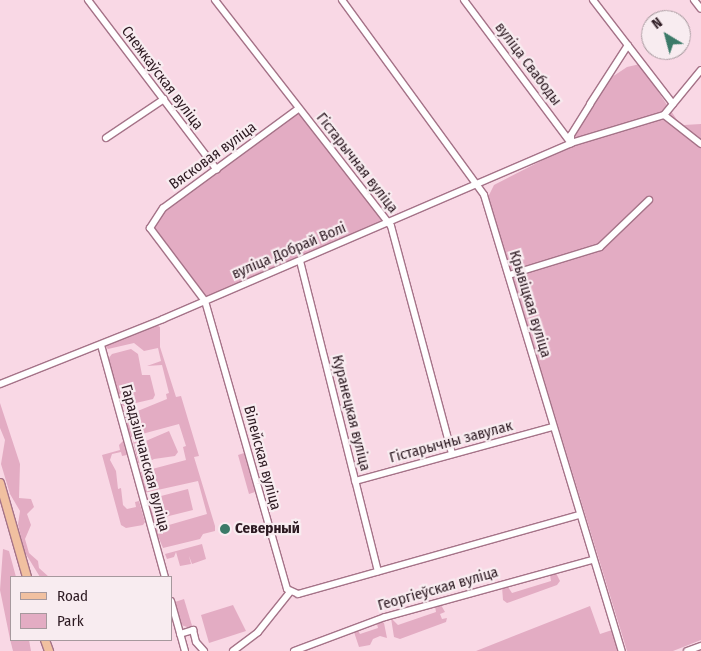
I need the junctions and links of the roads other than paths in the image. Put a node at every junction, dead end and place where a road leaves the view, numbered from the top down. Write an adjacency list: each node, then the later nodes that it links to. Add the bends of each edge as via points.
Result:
1 (88, 0): 10 (street, Снежкаўская вуліца)
2 (215, 0): 12 (street, Гістарычная вуліца)
3 (342, 0): 18 (street, Крывіцкая вуліца)
4 (464, 0): 15 (street, вуліца Свабоды)
5 (593, 0): 8 (street)
6 (694, 0): 7 (street)
7 (701, 9)
8 (628, 45): 11 (street); 15 (street, via 571,135)
9 (701, 70): 11 (street)
10 (164, 99): 14 (street); 17 (street, Снежкаўская вуліца)
11 (673, 104): 13 (street)
12 (298, 109): 17 (street, Вясковая вуліца); 20 (street, Гістарычная вуліца)
13 (664, 114): 15 (street, вуліца Добрай Волі); 16 (street)
14 (106, 138)
15 (572, 143): 18 (street, вуліца Добрай Волі)
16 (701, 144)
17 (217, 170): 21 (street, Вясковая вуліца, via 163,208)
18 (478, 184): 20 (street, вуліца Добрай Волі); 23 (street, Крывіцкая вуліца)
19 (649, 200): 23 (street, via 600,247)
20 (387, 222): 22 (street, вуліца Добрай Волі); 28 (street, Гістарычная вуліца, via 391,226)
21 (150, 228): 24 (street, Вілейская вуліца)
22 (300, 261): 24 (street, вуліца Добрай Волі); 29 (street, Куранецкая вуліца)
23 (509, 275): 27 (street, Крывіцкая вуліца)
24 (204, 301): 25 (street, вуліца Добрай Волі); 36 (street, Вілейская вуліца, via 284,584)
25 (101, 345): 26 (street, вуліца Добрай Волі); 35 (street, Гарадзішчанская вуліца)
26 (0, 384)
27 (553, 427): 28 (street, Гістарычны завулак); 31 (street, Крывіцкая вуліца)
28 (452, 454): 29 (street, Гістарычны завулак)
29 (355, 481): 33 (street, Куранецкая вуліца)
30 (0, 483): 34 (main road)
31 (579, 515): 32 (street, Крывіцкая вуліца); 33 (street)
32 (592, 560): 43 (street, Георгіеўская вуліца, via 385,617); 44 (street, Крывіцкая вуліца)
33 (378, 570): 36 (street, via 298,594)
34 (27, 576)
35 (165, 576)
36 (290, 592): 42 (street, via 258,632)
37 (172, 604): 38 (street)
38 (180, 634): 40 (street); 41 (street, via 193,630 196,642)
39 (701, 646): 45 (street)
40 (185, 651)
41 (204, 651)
42 (232, 651)
43 (294, 651)
44 (622, 651)
45 (687, 651)

